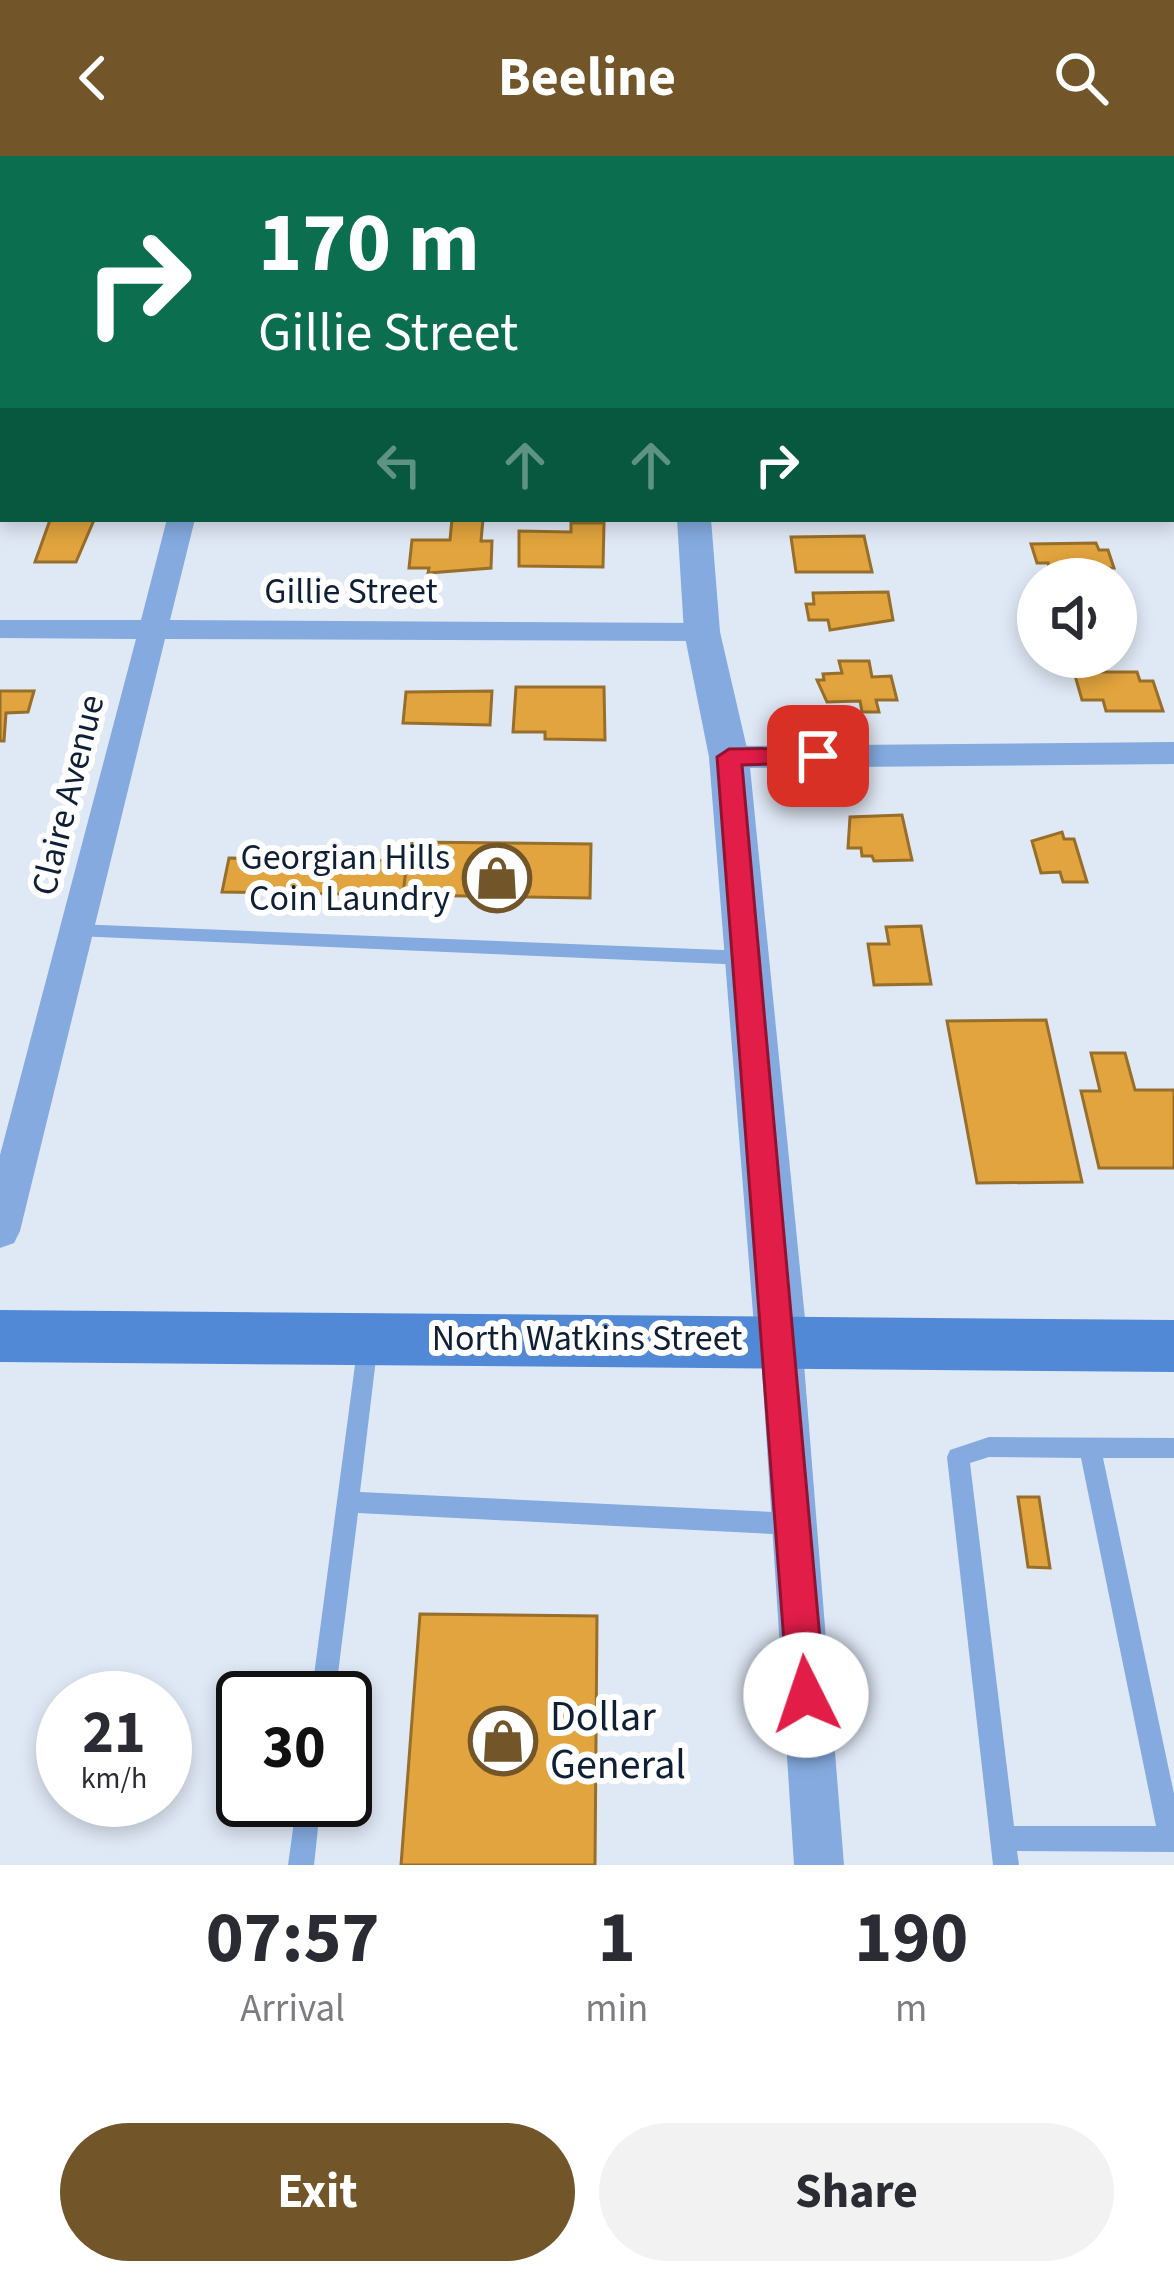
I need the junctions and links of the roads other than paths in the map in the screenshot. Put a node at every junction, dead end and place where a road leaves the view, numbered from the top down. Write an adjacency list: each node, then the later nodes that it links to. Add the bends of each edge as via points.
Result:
1 (180, 522): 4 (street, Claire Avenue)
2 (694, 522): 5 (street)
3 (0, 629): 4 (street, Gillie Street)
4 (150, 629): 5 (street, Gillie Street); 8 (street, Claire Avenue)
5 (702, 632): 7 (street)
6 (1174, 753): 7 (street)
7 (729, 757): 9 (street)
8 (75, 930): 9 (lane); 10 (street, Claire Avenue)
9 (747, 958): 13 (street)
10 (0, 1231)
11 (0, 1336): 12 (main road, North Watkins Street)
12 (369, 1337): 13 (main road, North Watkins Street); 17 (lane)
13 (781, 1339): 14 (main road, North Watkins Street); 18 (street)
14 (1174, 1346)
15 (1090, 1448): 16 (lane); 21 (lane); 22 (lane, via 989,1448 958,1457)
16 (1174, 1448)
17 (348, 1502): 18 (lane); 19 (lane)
18 (794, 1525): 24 (street)
19 (326, 1671)
20 (306, 1827): 23 (lane)
21 (1173, 1839): 22 (lane)
22 (1004, 1852)
23 (301, 1865)
24 (819, 1865)

